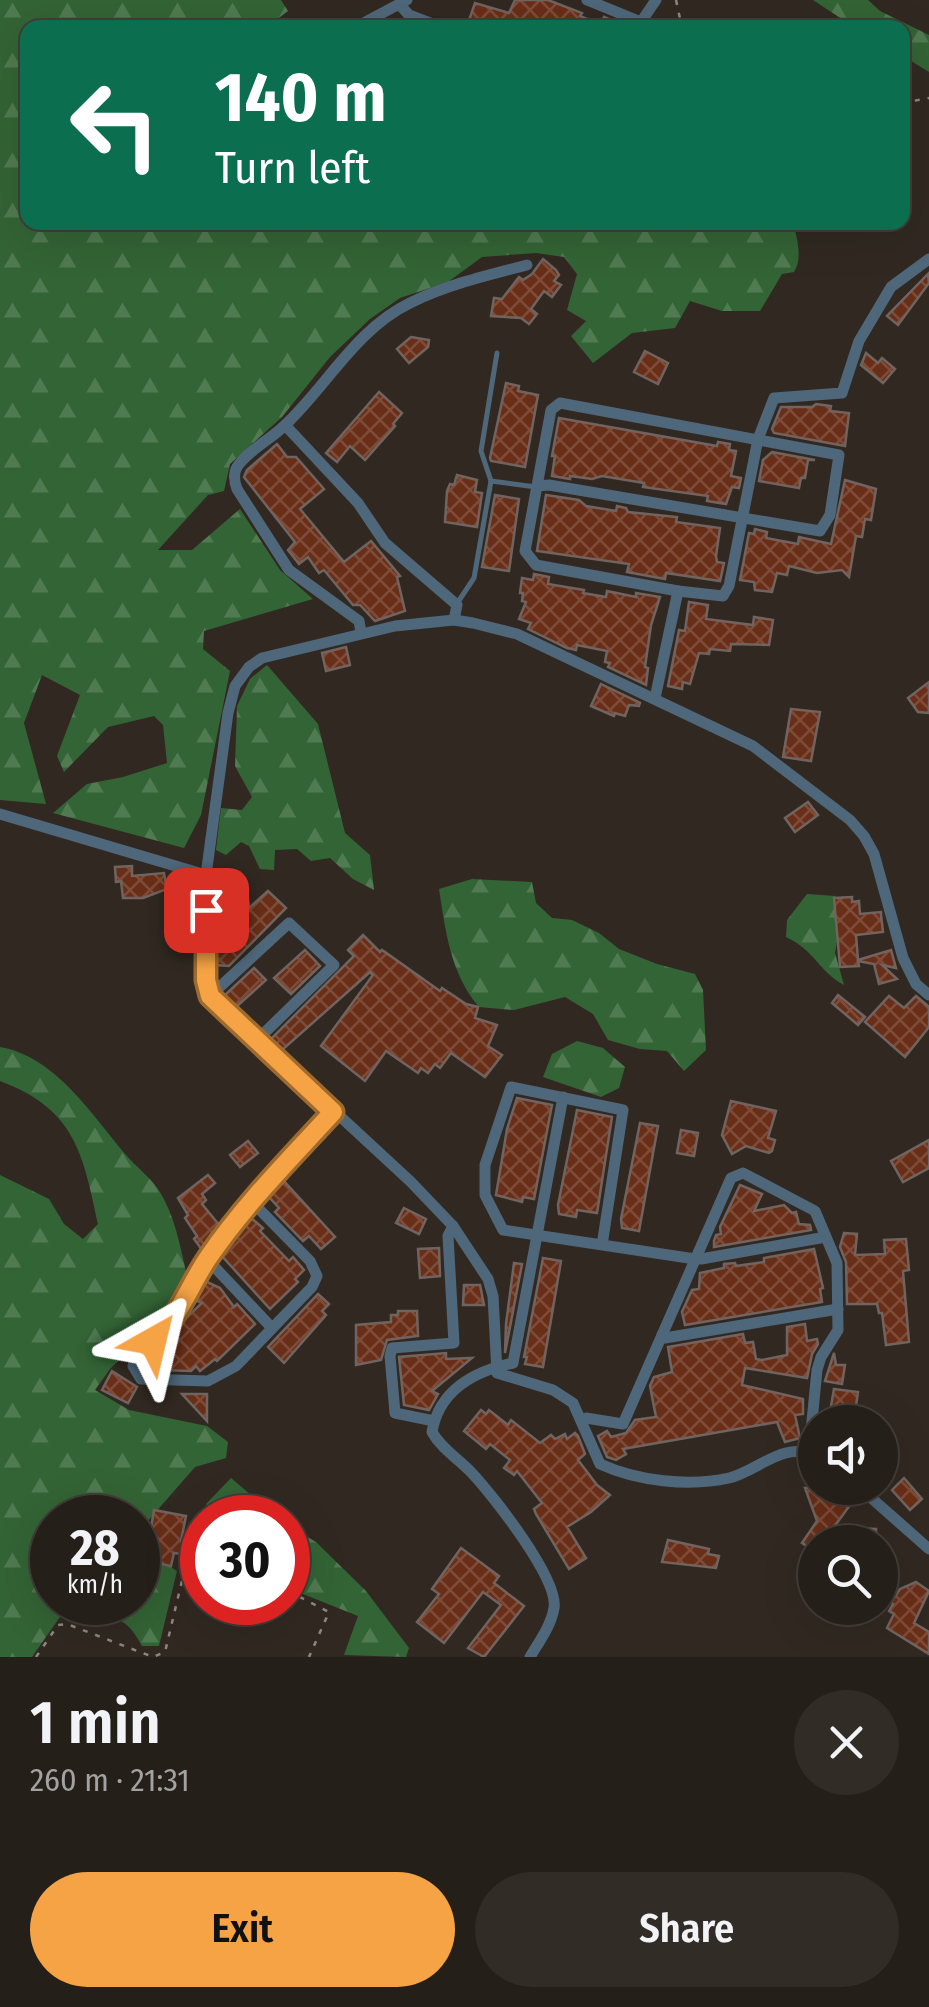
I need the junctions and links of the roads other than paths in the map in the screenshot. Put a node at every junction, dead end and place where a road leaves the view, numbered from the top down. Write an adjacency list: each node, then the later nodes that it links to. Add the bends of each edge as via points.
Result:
1 (587, 0): 5 (street)
2 (403, 2): 3 (street); 4 (street)
3 (369, 20)
4 (424, 20)
5 (629, 20)
6 (929, 259): 10 (street, via 891,288 859,341 842,393 774,398)
7 (527, 265): 9 (street, via 394,312 354,346)
8 (497, 353): 11 (lane, via 480,451)
9 (285, 426): 15 (street, via 358,503 385,543); 17 (street, via 234,478 289,570 359,622)
10 (758, 439): 12 (street, via 560,402 551,410); 13 (street); 13 (street, via 839,455 830,516 820,530)
11 (491, 482): 12 (lane); 15 (lane, via 474,578)
12 (537, 486): 13 (street); 14 (street, via 525,551 536,566)
13 (741, 518): 14 (street, via 723,596)
14 (678, 592): 18 (street)
15 (457, 605): 16 (street)
16 (454, 620): 17 (street); 18 (street, via 517,634)
17 (361, 632): 20 (street, via 262,658 236,686)
18 (655, 698): 21 (street, via 752,746 850,820 874,854 902,958)
19 (0, 814): 20 (street)
20 (206, 874): 22 (street)
21 (929, 995)
22 (210, 996): 23 (street); 23 (street, via 289,923 300,933 334,965)
23 (257, 1040): 25 (street)
24 (563, 1097): 28 (street); 28 (street, via 511,1086 484,1164 485,1195 503,1230); 30 (street, via 623,1110)
25 (333, 1112): 26 (street); 27 (street)
26 (247, 1206): 32 (street); 34 (street, via 271,1221 317,1276)
27 (453, 1226): 36 (street, via 494,1296); 39 (street, via 448,1236 454,1342 392,1348 390,1356 394,1413)
28 (536, 1235): 30 (street); 36 (street, via 512,1362)
29 (826, 1237): 31 (street); 31 (street, via 815,1211 744,1173 730,1178); 33 (street, via 837,1263)
30 (602, 1245): 31 (street)
31 (696, 1258): 35 (street)
32 (207, 1259): 34 (street); 34 (street, via 169,1326 137,1355 141,1379 208,1381 236,1366)
33 (838, 1310): 35 (street); 37 (street, via 838,1330 817,1370)
34 (272, 1328)
35 (662, 1335): 38 (street, via 624,1424)
36 (494, 1367): 38 (street, via 564,1396); 39 (street, via 466,1379)
37 (815, 1405)
38 (581, 1420): 40 (street, via 600,1464 677,1482 726,1479 783,1452)
39 (434, 1421): 43 (street, via 437,1441 471,1472 552,1586 554,1608)
40 (798, 1453)
41 (879, 1505): 42 (street)
42 (929, 1549)
43 (530, 1657)

